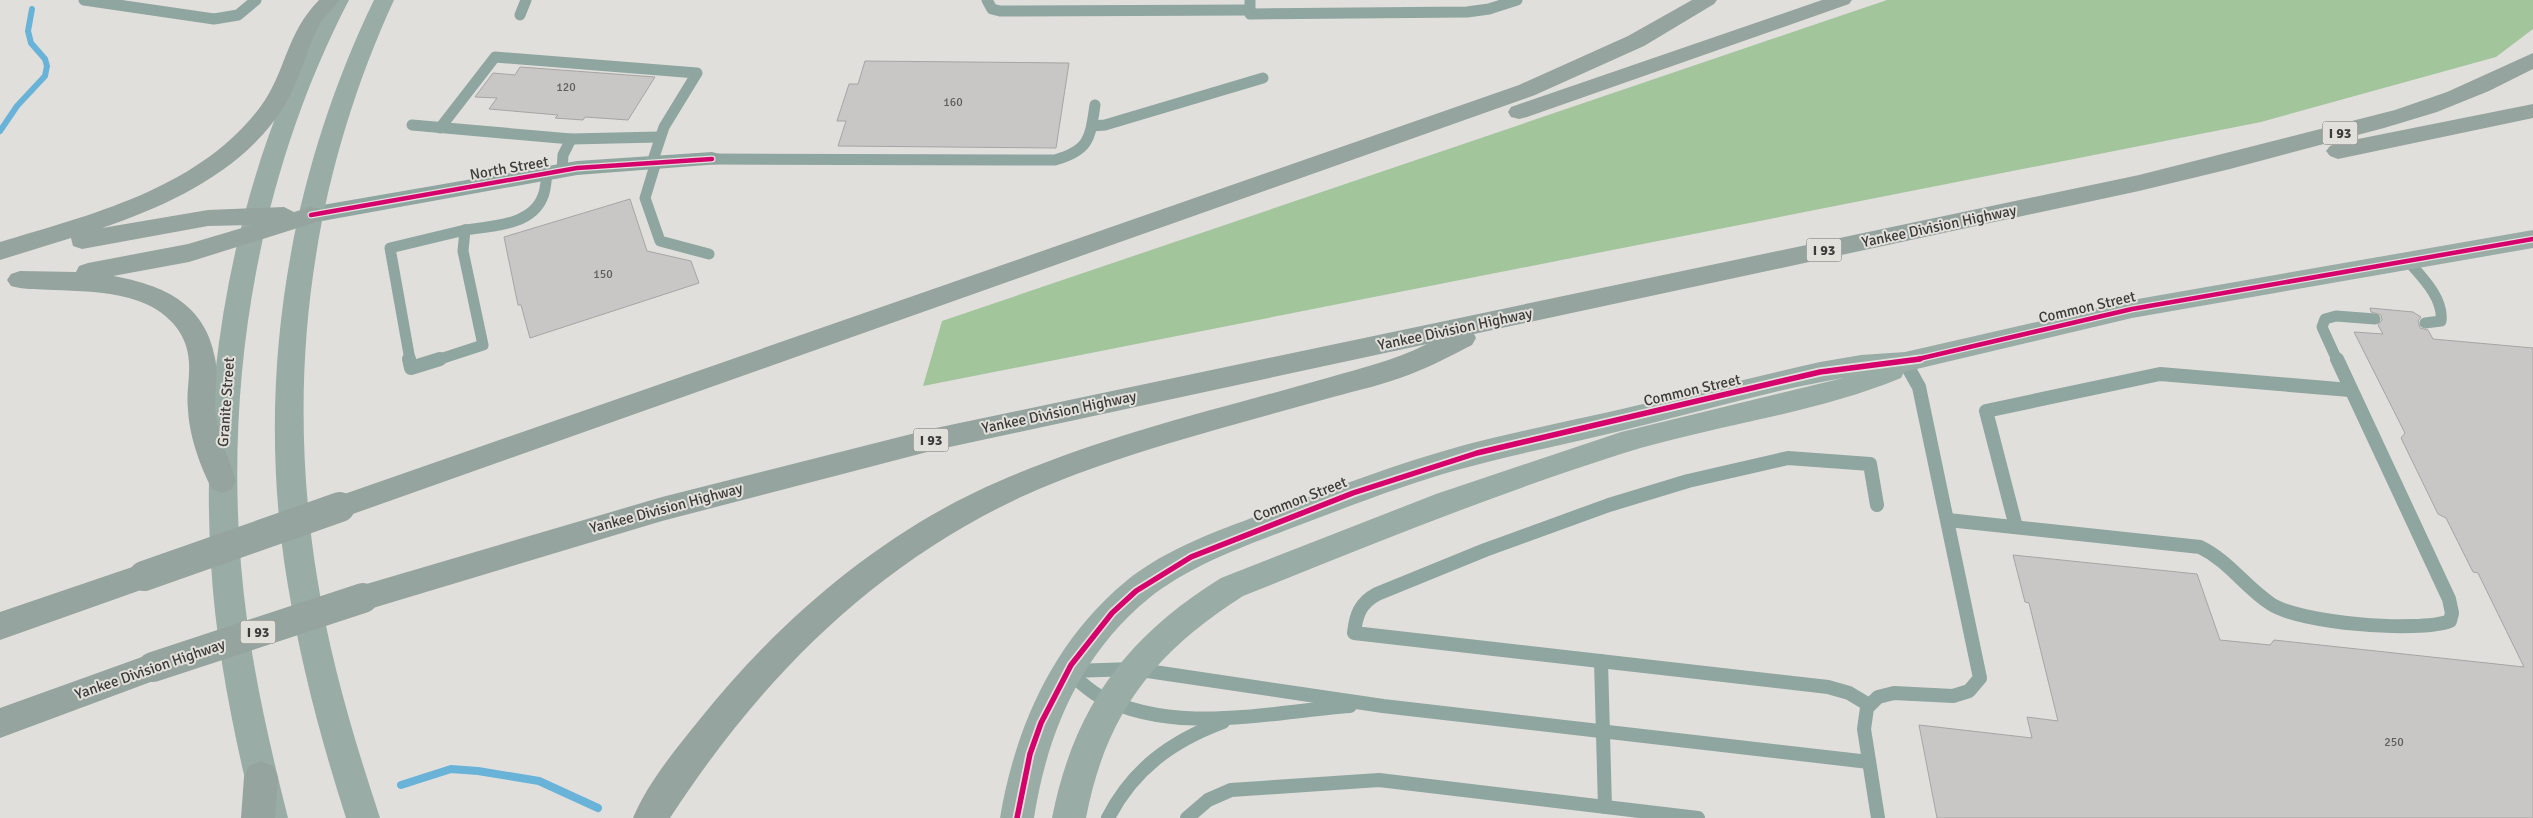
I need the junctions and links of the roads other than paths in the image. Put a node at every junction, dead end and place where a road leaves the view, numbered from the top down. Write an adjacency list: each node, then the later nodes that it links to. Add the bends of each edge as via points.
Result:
1 (84, 0): 2 (lane, via 223,19 244,12)
2 (256, 0)
3 (330, 0): 32 (highway, via 310,22 271,108 222,156 184,182 145,202 97,221)
4 (339, 0): 29 (street, Granite Street, via 298,89)
5 (384, 0): 28 (street, via 345,92)
6 (526, 0): 13 (lane)
7 (987, 0): 12 (lane, via 992,9 1000,11)
8 (1517, 0): 11 (lane)
9 (1707, 0): 26 (highway, via 1636,41 1535,87)
10 (1842, 0): 26 (highway, via 1380,160)
11 (1492, 3): 12 (lane, via 1475,12 1449,13 1250,14)
12 (1250, 5)
13 (520, 15)
14 (2533, 60): 27 (highway, I 93, via 2481,88 2408,115)
15 (1263, 78): 19 (lane, via 1105,125)
16 (1095, 105): 19 (lane)
17 (2533, 111): 27 (highway, via 2262,167)
18 (412, 126): 20 (lane)
19 (1092, 126): 23 (lane, via 1089,142 1083,149 1048,160)
20 (440, 128): 21 (lane, via 494,57 697,73); 22 (lane)
21 (660, 137): 22 (lane); 24 (lane)
22 (571, 138): 25 (lane)
23 (712, 159): 24 (street, North Street)
24 (654, 162): 25 (street, North Street); 33 (lane, via 645,198 660,241)
25 (554, 172): 28 (street, North Street); 30 (lane, via 543,197 529,215 516,221)
26 (1270, 182): 46 (highway, bridge)
27 (2140, 183): 37 (highway, Yankee Division Highway / I 93)
28 (311, 215): 29 (highway); 63 (street, via 292,333 289,416 293,505 317,658)
29 (253, 224): 34 (highway, via 187,221); 36 (highway, via 189,253 135,265); 42 (street, Granite Street, via 229,358)
30 (465, 230): 30 (lane, via 390,248 411,368 483,345 463,251)
31 (2533, 239): 35 (street, Common Street)
32 (0, 251)
33 (709, 254)
34 (0, 256)
35 (2407, 260): 39 (lane, via 2442,311 2441,321); 40 (street, Common Street, via 2113,313)
36 (10, 281): 42 (highway, via 98,282 128,287 154,296 182,316 196,336 202,358 202,415)
37 (1508, 318): 50 (highway, Yankee Division Highway / I 93, bridge, via 1030,418 844,461 564,536 363,598); 64 (highway, via 1396,369 1076,462 1011,489 950,520 886,561 785,644 727,709)
38 (2375, 319): 41 (lane, via 2336,316 2322,324 2325,338)
39 (2425, 324)
40 (1905, 362): 44 (lane, via 1919,387); 48 (street, Common Street, via 1870,381 1657,433 1488,486 1260,575 1197,608 1165,634); 49 (street, Common Street, via 1820,372 1486,451 1352,493 1208,548 1168,568 1105,620)
41 (2350, 390): 45 (lane, via 2166,373 1986,411); 45 (lane, via 2449,599 2452,618 2444,625 2411,627 2288,614 2269,603 2218,556 2200,547)
42 (222, 481): 59 (street, Granite Street, via 231,625)
43 (1877, 505): 47 (lane, via 1870,464 1788,458 1662,488 1484,550 1372,596 1360,605 1355,620 1354,633)
44 (1948, 520): 45 (lane); 52 (lane, via 1981,672 1978,683 1972,691 1954,697 1898,692 1882,695)
45 (2016, 527)
46 (0, 626)
47 (1601, 661): 52 (lane, via 1828,686); 56 (lane)
48 (1134, 669): 49 (lane); 51 (street, Common Street); 53 (lane)
49 (1068, 671): 51 (lane, via 1095,695); 65 (street, Common Street, via 1037,734 1024,776)
50 (76, 695): 55 (highway, Yankee Division Highway / I 93); 57 (highway)
51 (1112, 702): 54 (lane, via 1178,718); 66 (street, Common Street, via 1081,769)
52 (1869, 705): 58 (lane, via 1864,722)
53 (1383, 706): 54 (lane, via 1338,707); 56 (lane)
54 (1242, 718): 67 (lane, via 1192,734 1160,754 1123,790)
55 (0, 723)
56 (1602, 731): 58 (lane); 60 (lane)
57 (0, 734)
58 (1869, 762): 70 (lane)
59 (261, 777): 61 (highway); 62 (street, Granite Street)
60 (1604, 806): 68 (lane, via 1379,780 1231,790 1208,800); 69 (lane)
61 (258, 818)
62 (271, 818)
63 (363, 818)
64 (650, 818)
65 (1017, 818)
66 (1069, 818)
67 (1108, 818)
68 (1187, 818)
69 (1698, 818)
70 (1878, 818)

